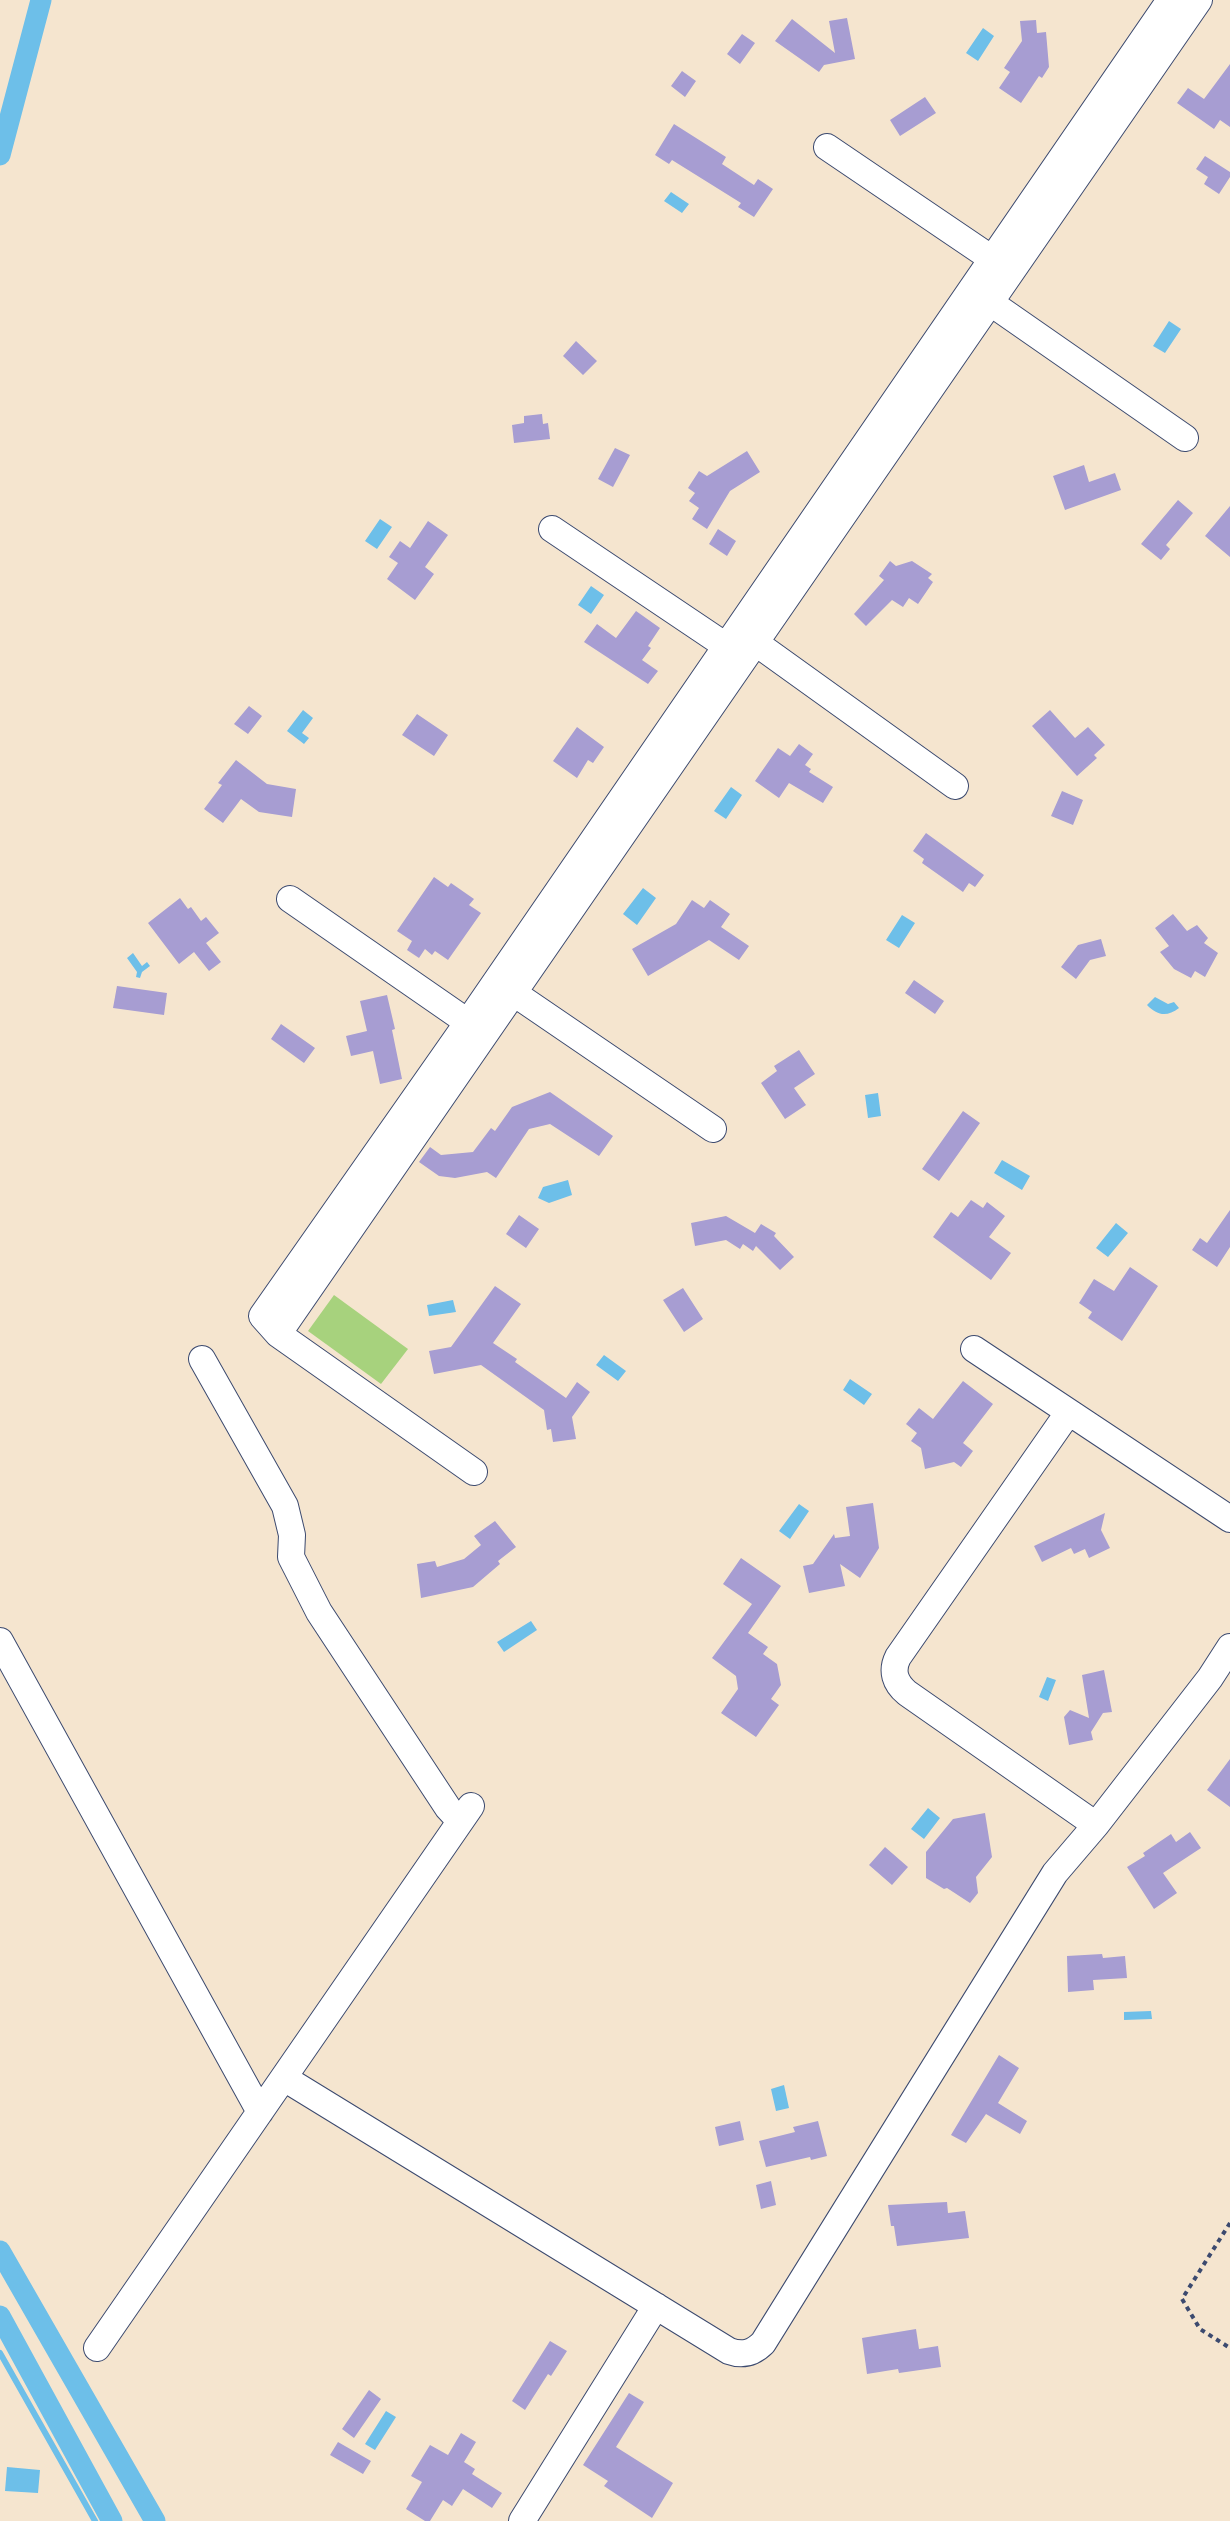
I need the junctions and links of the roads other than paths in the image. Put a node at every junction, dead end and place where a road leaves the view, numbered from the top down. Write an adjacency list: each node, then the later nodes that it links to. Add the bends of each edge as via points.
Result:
1 (1170, 0): 4 (street)
2 (1199, 0): 4 (street)
3 (826, 147): 4 (street)
4 (1002, 266): 5 (street)
5 (981, 296): 6 (street); 8 (street)
6 (1185, 438)
7 (552, 529): 8 (street)
8 (739, 639): 9 (street); 11 (street)
9 (955, 786)
10 (290, 899): 12 (street)
11 (505, 987): 12 (street); 13 (street)
12 (477, 1028): 17 (street, via 270,1325)
13 (713, 1129)
14 (974, 1349): 16 (street)
15 (202, 1359): 22 (street, via 285,1506 292,1534 291,1557 319,1612 448,1808 465,1814)
16 (1068, 1413): 18 (street); 21 (street, via 898,1657 894,1674 907,1693)
17 (474, 1472)
18 (1230, 1519)
19 (0, 1641): 23 (street)
20 (1230, 1647): 21 (street)
21 (1096, 1825): 24 (street, via 1056,1874 758,2348 745,2354 729,2351)
22 (284, 2078): 23 (street); 24 (street)
23 (260, 2112): 25 (street)
24 (656, 2306): 26 (street)
25 (97, 2348)
26 (522, 2521)

